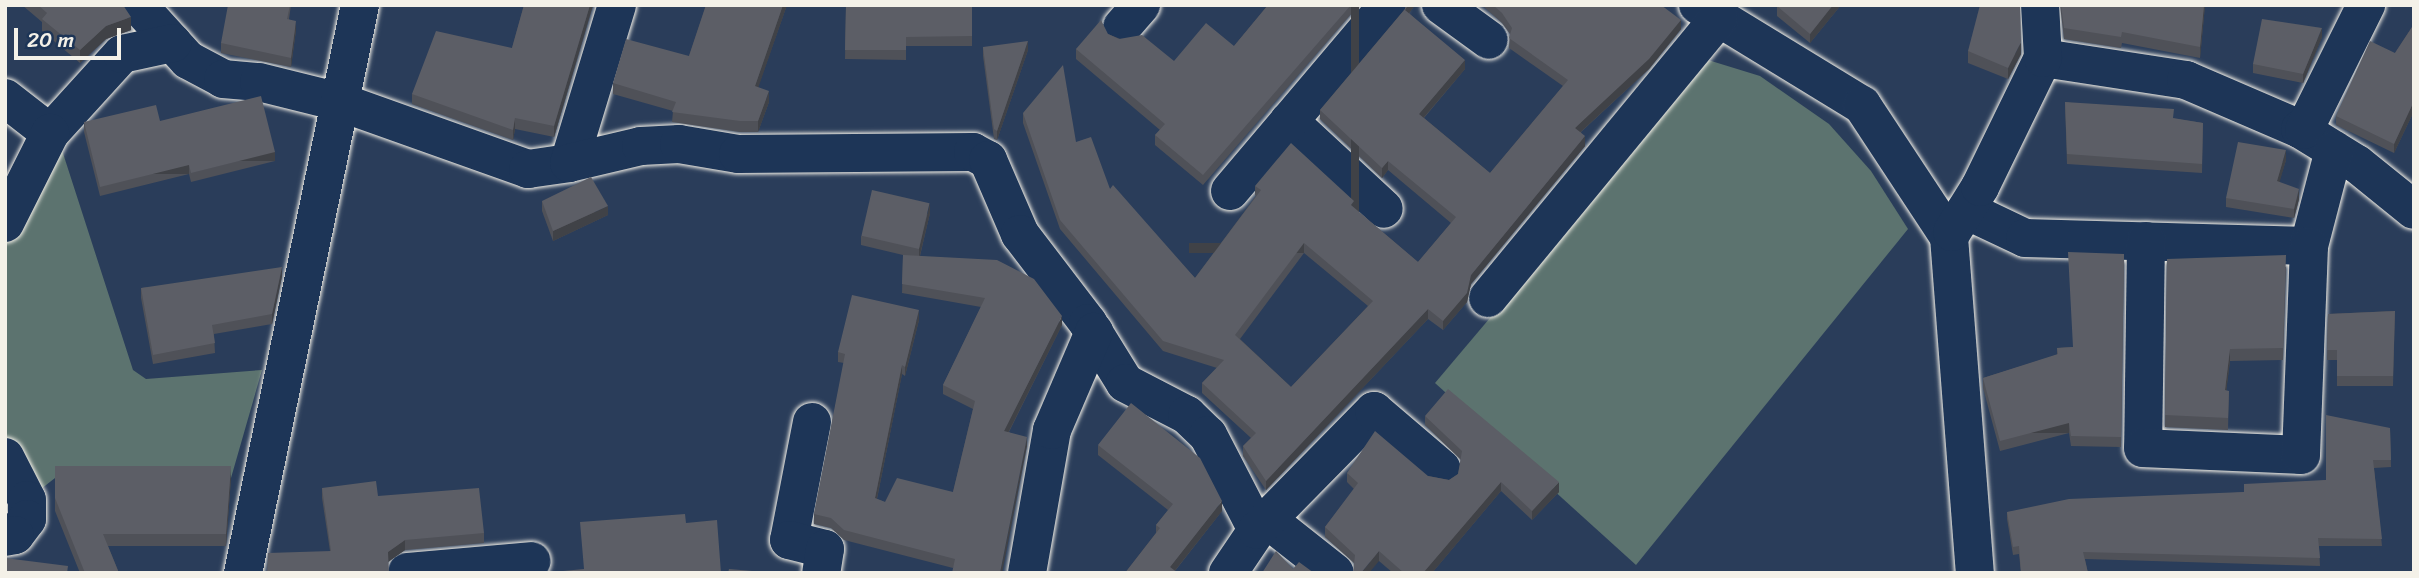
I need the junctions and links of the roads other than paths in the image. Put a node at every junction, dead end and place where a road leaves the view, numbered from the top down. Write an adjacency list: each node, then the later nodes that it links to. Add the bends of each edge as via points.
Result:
1 (138, 5): 10 (street)
2 (360, 5): 13 (street)
3 (617, 5): 18 (street)
4 (1388, 5): 14 (street)
5 (1441, 5): 9 (street)
6 (2040, 5): 11 (street)
7 (2366, 5): 15 (street, via 2304,130)
8 (1709, 12): 23 (street, via 1862,105); 26 (street)
9 (1489, 40)
10 (173, 43): 13 (street, via 188,60 223,79 259,82); 16 (street, via 122,54)
11 (2043, 58): 15 (street, via 2186,80); 23 (street)
12 (5, 98): 16 (street)
13 (340, 102): 18 (street, via 528,169); 36 (street)
14 (1289, 121): 19 (street); 20 (street)
15 (2300, 129): 17 (street)
16 (50, 133): 22 (street)
17 (2334, 150): 21 (street); 25 (street)
18 (569, 163): 27 (street, via 641,146 679,144 738,154 973,152 988,160 1020,234)
19 (1230, 191)
20 (1384, 209)
21 (2414, 209)
22 (5, 223)
23 (1957, 223): 24 (street, via 2025,238); 40 (street)
24 (2146, 241): 25 (street); 25 (street, via 2143,448 2301,455)
25 (2309, 246)
26 (1489, 298)
27 (1094, 332): 31 (street, via 1125,383 1187,415 1208,435); 35 (street, via 1052,430)
28 (812, 422): 37 (street, via 789,540 825,549)
29 (5, 457): 32 (street, via 27,500 27,519 15,534)
30 (1442, 470): 31 (street, via 1374,411)
31 (1262, 525): 38 (street); 39 (street)
32 (5, 537)
33 (532, 561): 34 (street)
34 (406, 563)
35 (1032, 570)
36 (243, 573)
37 (821, 573)
38 (1228, 573)
39 (1335, 573)
40 (1975, 573)

